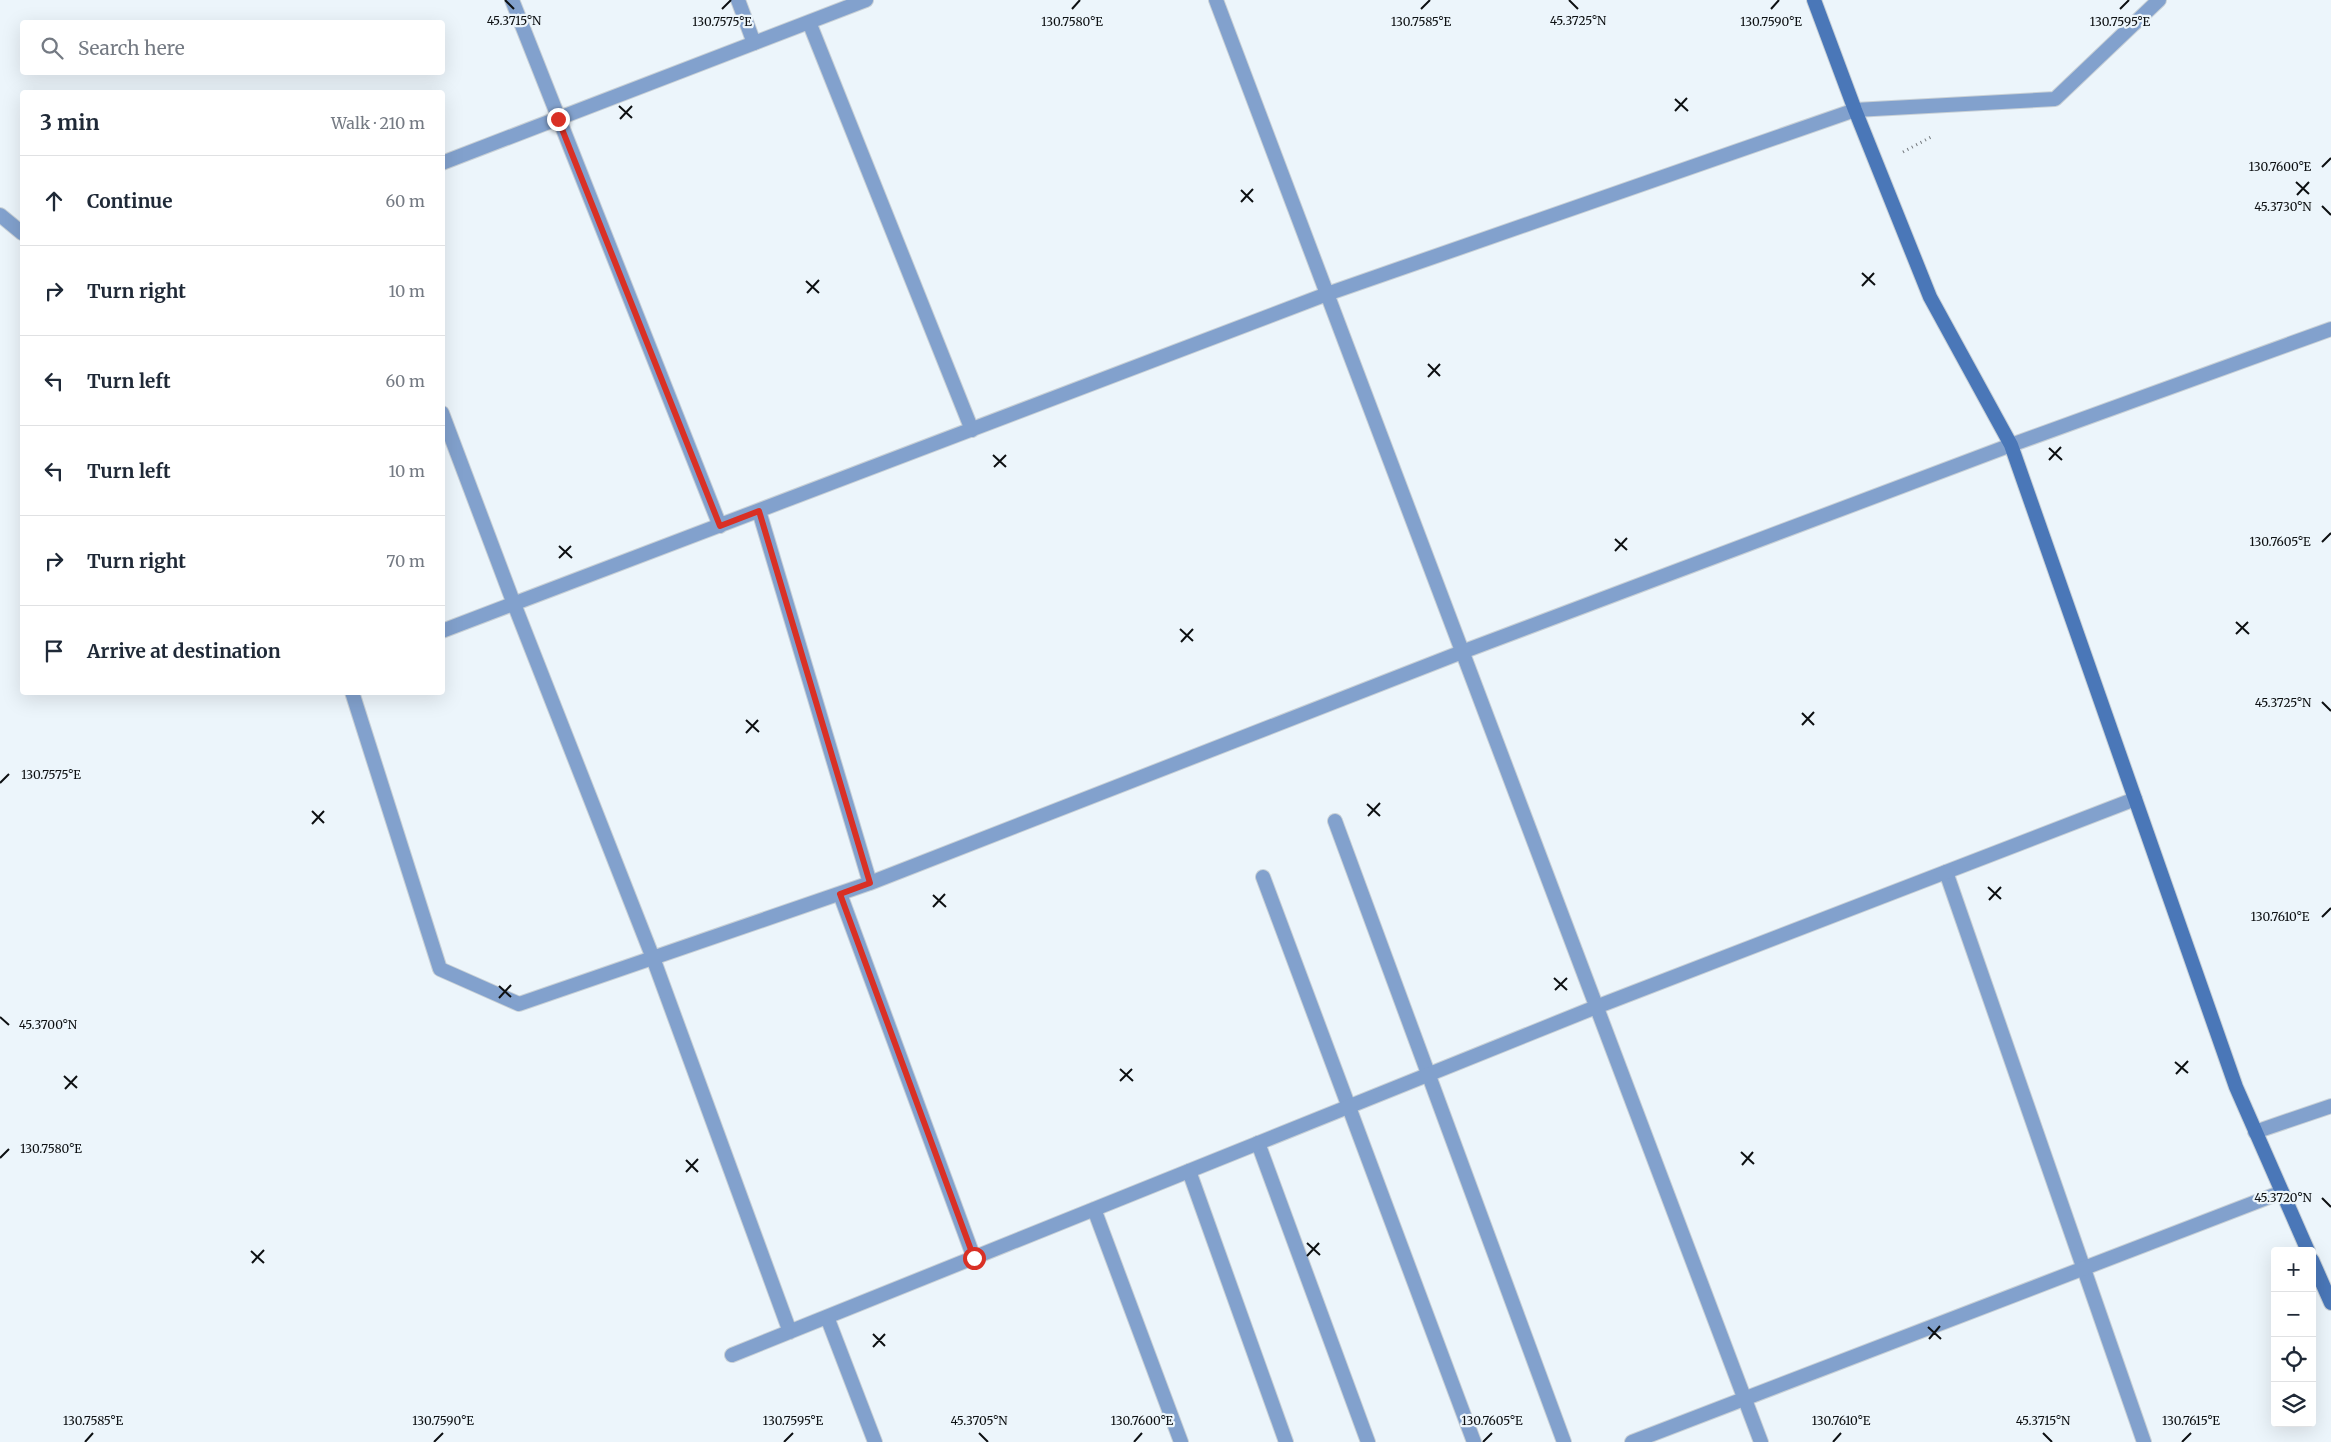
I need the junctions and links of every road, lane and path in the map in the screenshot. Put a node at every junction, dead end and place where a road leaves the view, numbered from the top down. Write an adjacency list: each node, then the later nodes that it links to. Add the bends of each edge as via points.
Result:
1 (512, 0): 10 (street)
2 (738, 0): 8 (street)
3 (866, 0): 7 (street)
4 (1216, 0): 14 (street)
5 (1814, 0): 9 (main road)
6 (2159, 0): 9 (street, via 2055,99)
7 (810, 22): 8 (street); 17 (street)
8 (754, 43): 10 (street)
9 (1855, 110): 14 (street); 18 (main road, via 1930,297)
10 (558, 119): 11 (street); 20 (street)
11 (445, 162)
12 (0, 215): 13 (street)
13 (20, 230)
14 (1327, 294): 17 (street); 23 (street)
15 (2331, 329): 18 (street)
16 (445, 421): 21 (street)
17 (972, 430): 19 (street)
18 (2011, 445): 23 (street); 25 (main road)
19 (759, 511): 20 (street); 29 (street)
20 (720, 526): 21 (street)
21 (514, 604): 22 (street); 31 (street)
22 (445, 630)
23 (1462, 652): 29 (street); 32 (street)
24 (353, 695): 31 (street, via 440,969 519,1004)
25 (2135, 798): 27 (street); 36 (main road, via 2236,1087)
26 (1335, 821): 33 (street)
27 (1946, 872): 32 (street); 43 (street)
28 (1263, 877): 35 (street)
29 (870, 883): 30 (street)
30 (840, 894): 31 (street); 42 (street)
31 (653, 958): 47 (street)
32 (1596, 1007): 33 (street); 49 (street)
33 (1429, 1075): 35 (street); 55 (street)
34 (2331, 1106): 36 (street)
35 (1349, 1107): 37 (street); 54 (street)
36 (2255, 1132): 39 (main road)
37 (1258, 1143): 38 (street); 53 (street)
38 (1189, 1171): 40 (street); 52 (street)
39 (2282, 1192): 41 (main road); 43 (street)
40 (1094, 1209): 42 (street); 51 (street)
41 (2306, 1247)
42 (974, 1258): 46 (street)
43 (2084, 1269): 49 (street); 58 (street)
44 (2316, 1269): 45 (main road)
45 (2331, 1303)
46 (827, 1317): 47 (street); 50 (street)
47 (790, 1332): 48 (street)
48 (732, 1355)
49 (1745, 1400): 56 (street); 57 (street)
50 (875, 1442)
51 (1181, 1442)
52 (1286, 1442)
53 (1368, 1442)
54 (1474, 1442)
55 (1564, 1442)
56 (1632, 1442)
57 (1761, 1442)
58 (2144, 1442)

